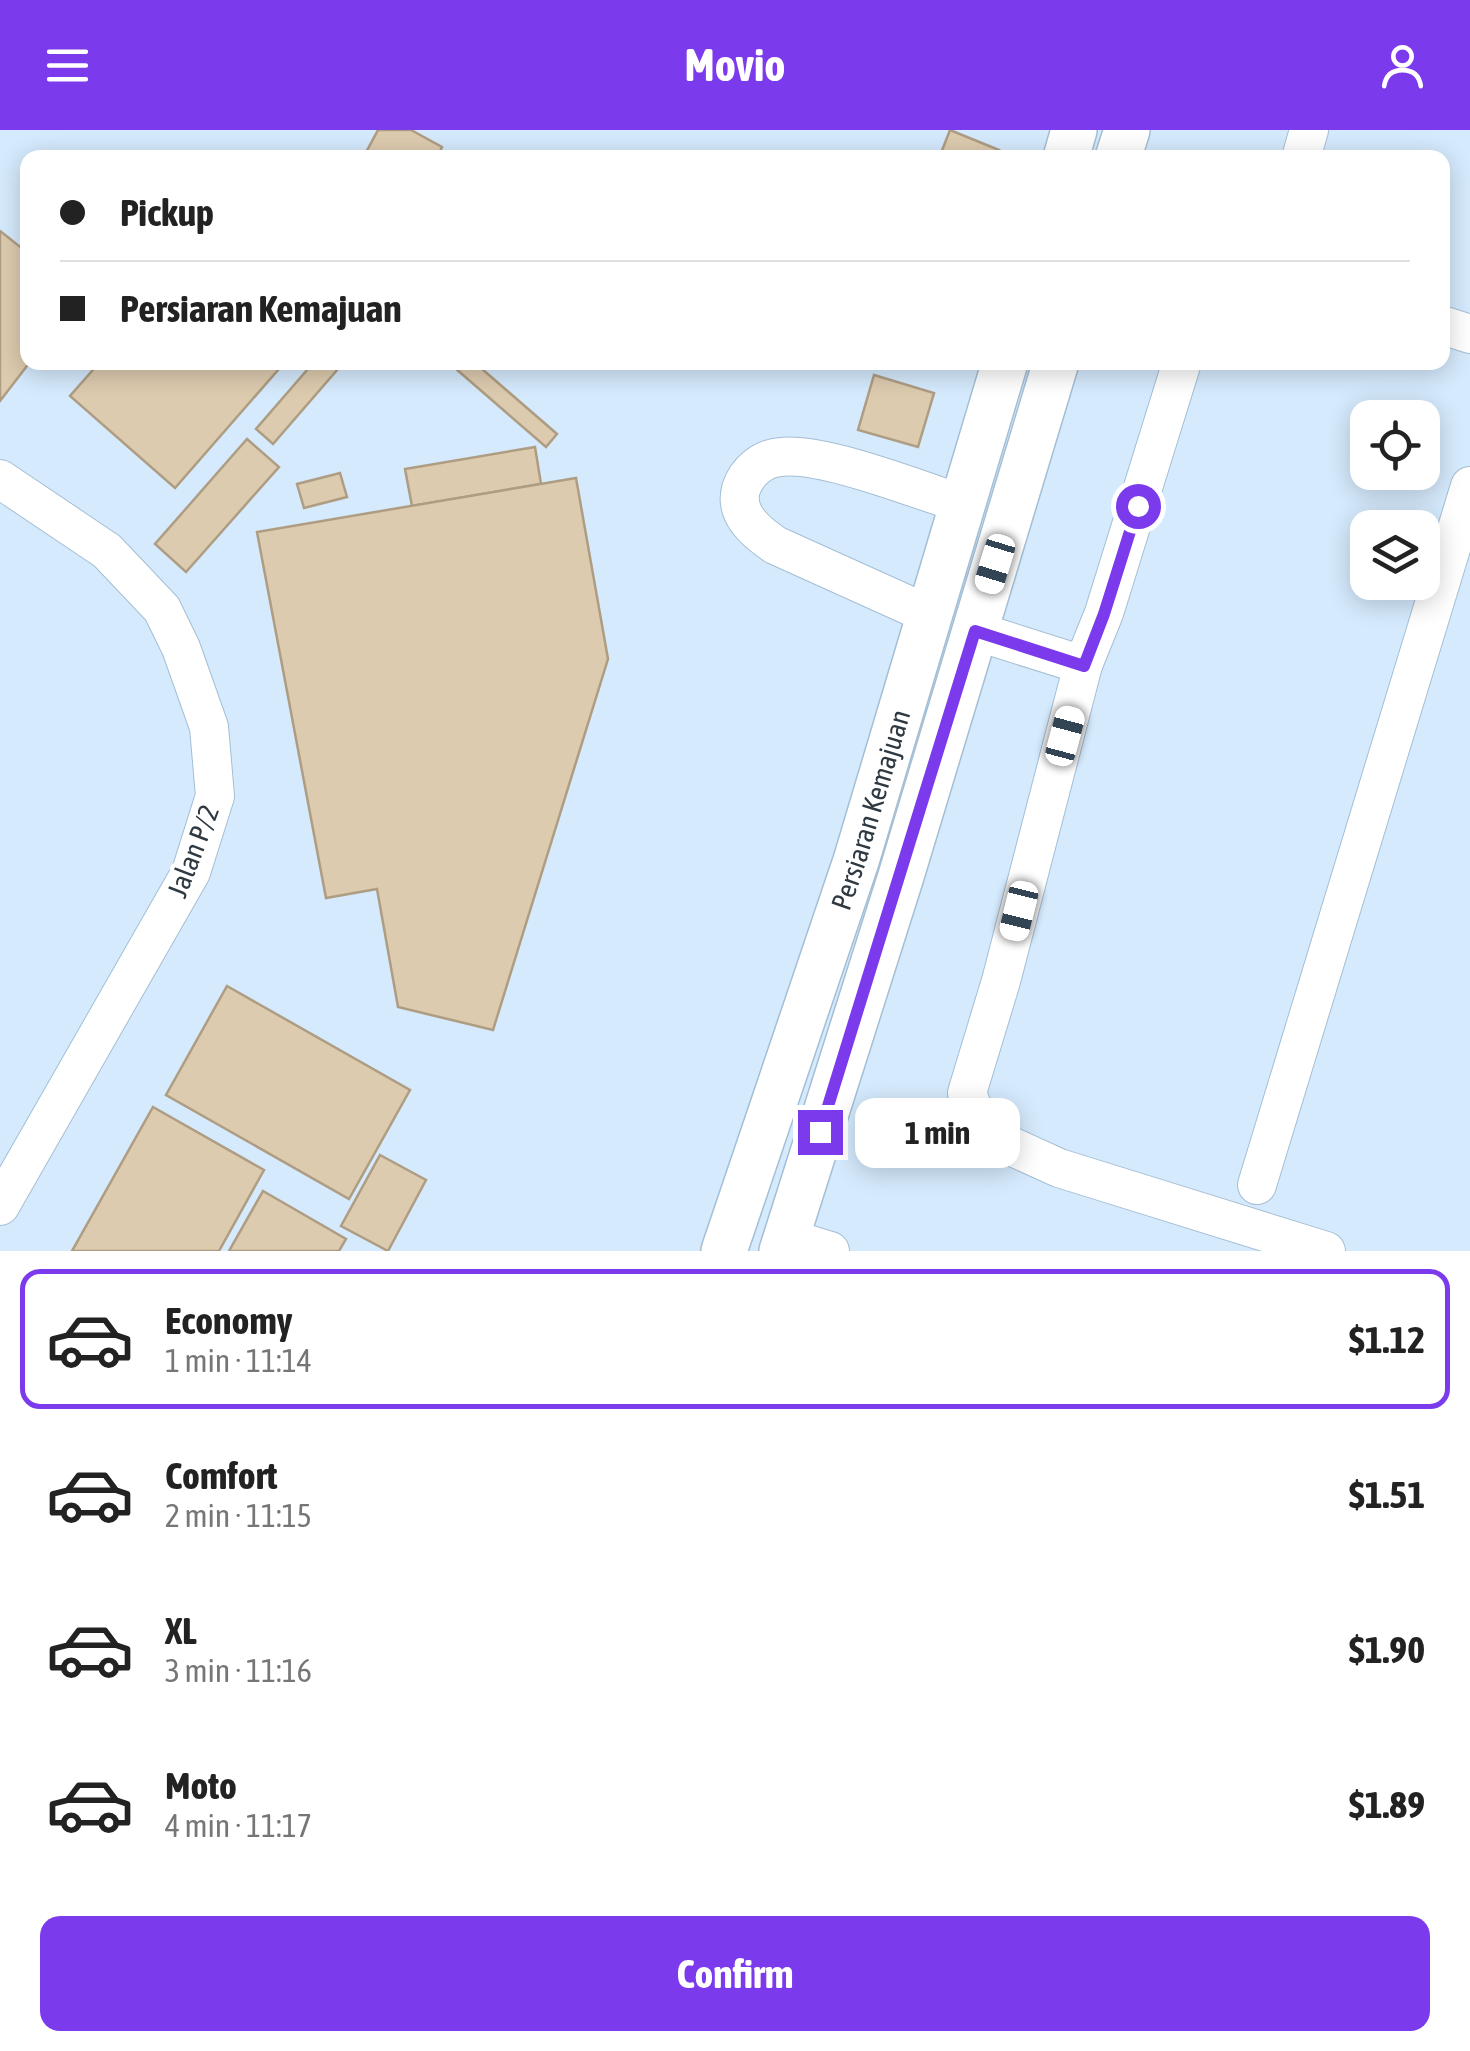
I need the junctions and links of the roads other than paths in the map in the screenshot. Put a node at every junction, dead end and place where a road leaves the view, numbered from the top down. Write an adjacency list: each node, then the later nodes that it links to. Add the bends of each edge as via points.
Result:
1 (1002, 370): 6 (main road, Persiaran Kemajuan)
2 (1054, 370): 8 (main road, Persiaran Kemajuan)
3 (1180, 370): 9 (street)
4 (0, 479): 11 (street, Jalan P/2, via 107,551 162,609 210,726 215,796 191,872)
5 (1470, 486): 10 (street)
6 (962, 504): 7 (main road, Persiaran Kemajuan); 7 (street, via 797,456 759,464 740,495 744,515 774,545)
7 (930, 615): 13 (main road, Persiaran Kemajuan, via 856,861)
8 (975, 631): 9 (street); 12 (main road, Persiaran Kemajuan)
9 (1084, 666): 15 (street, via 967,1093 982,1133 1059,1168)
10 (1257, 1185)
11 (0, 1206)
12 (784, 1244): 14 (street)
13 (724, 1251)
14 (830, 1251)
15 (1326, 1251)

